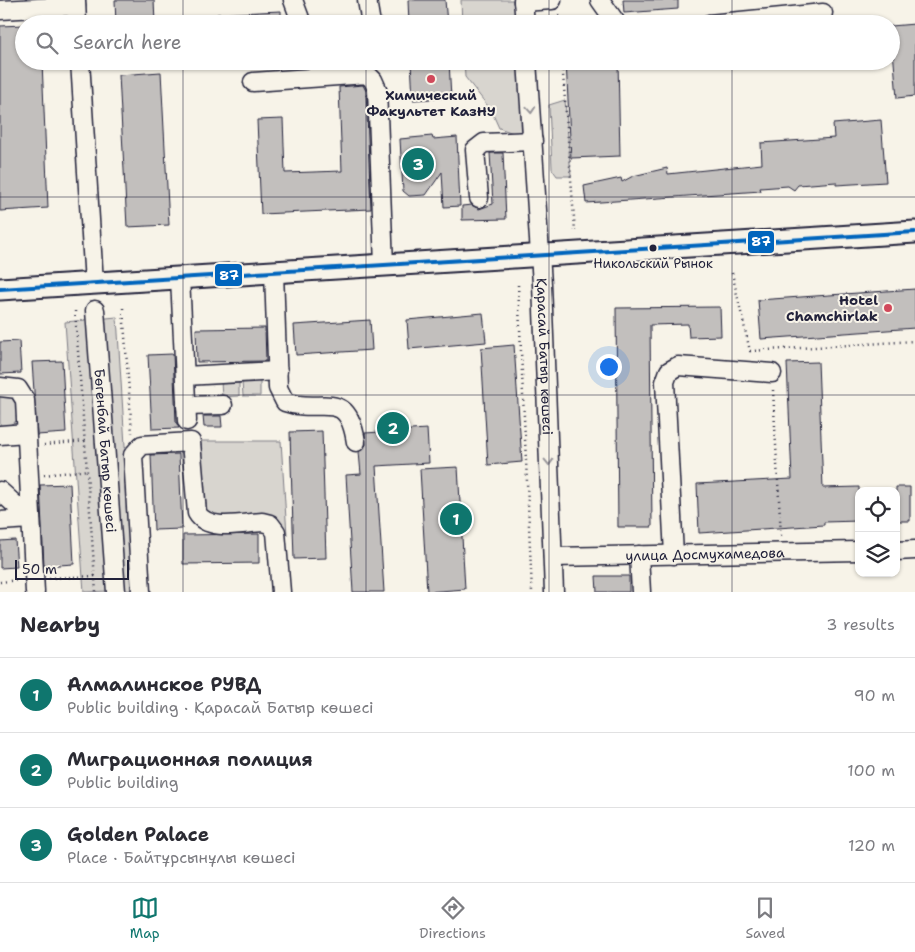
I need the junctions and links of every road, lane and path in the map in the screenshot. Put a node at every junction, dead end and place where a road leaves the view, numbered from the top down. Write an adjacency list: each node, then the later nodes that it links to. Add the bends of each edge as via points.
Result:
1 (295, 0): 9 (street)
2 (367, 0): 10 (street)
3 (552, 0): 5 (street)
4 (600, 0): 12 (street)
5 (523, 1): 11 (street)
6 (76, 3): 7 (street)
7 (0, 10)
8 (823, 13): 13 (street)
9 (299, 15)
10 (370, 15)
11 (524, 15)
12 (611, 15)
13 (802, 15)
14 (81, 70): 27 (street)
15 (528, 70): 18 (street, Қарасай Батыр көшесі, one-way to 18)
16 (563, 70): 20 (path)
17 (253, 82): 23 (street, via 367,74 373,80)
18 (533, 141): 19 (street, via 484,143 475,150); 22 (street, Қарасай Батыр көшесі)
19 (479, 198)
20 (575, 231)
21 (915, 232): 22 (main road)
22 (540, 256): 23 (main road); 57 (street, Қарасай Батыр көшесі, one-way to 57)
23 (384, 265): 24 (main road)
24 (274, 272): 26 (main road); 35 (street)
25 (732, 273): 34 (path, via 750,350)
26 (180, 278): 27 (main road); 37 (street)
27 (94, 283): 29 (main road)
28 (518, 285): 63 (path)
29 (0, 289)
30 (123, 308): 44 (path)
31 (95, 310): 45 (street, Бөгенбай Батыр көшесі)
32 (75, 311): 42 (path)
33 (915, 341): 34 (path)
34 (771, 349): 36 (path)
35 (278, 371): 37 (street); 43 (street, via 278,388 284,402 297,406 331,405 344,410 352,422)
36 (772, 372): 54 (path); 56 (street, via 678,366 670,371 665,382)
37 (185, 376): 39 (street, via 187,414)
38 (0, 387): 41 (street, via 18,389 25,400)
39 (223, 405)
40 (0, 435): 41 (street)
41 (27, 440): 42 (path); 47 (street)
42 (85, 441): 46 (path)
43 (356, 442)
44 (134, 455): 61 (street); 62 (street, via 142,445 191,442 197,513 201,520 210,524 270,524 276,532)
45 (107, 468): 46 (path); 60 (street, Бөгенбай Батыр көшесі)
46 (87, 470): 47 (path); 59 (path)
47 (29, 477): 49 (street)
48 (0, 491): 49 (street)
49 (31, 519): 50 (street); 58 (street)
50 (0, 520)
51 (915, 550): 53 (street)
52 (855, 551): 54 (street, улица Досмухамедова)
53 (900, 551)
54 (782, 553): 56 (street, улица Досмухамедова)
55 (639, 555): 56 (street, улица Досмухамедова); 57 (street, улица Досмухамедова); 65 (street)
56 (674, 555)
57 (553, 557): 64 (street, Қарасай Батыр көшесі)
58 (35, 592)
59 (96, 592)
60 (116, 592)
61 (141, 592)
62 (281, 592)
63 (532, 592)
64 (554, 592)
65 (641, 592)

